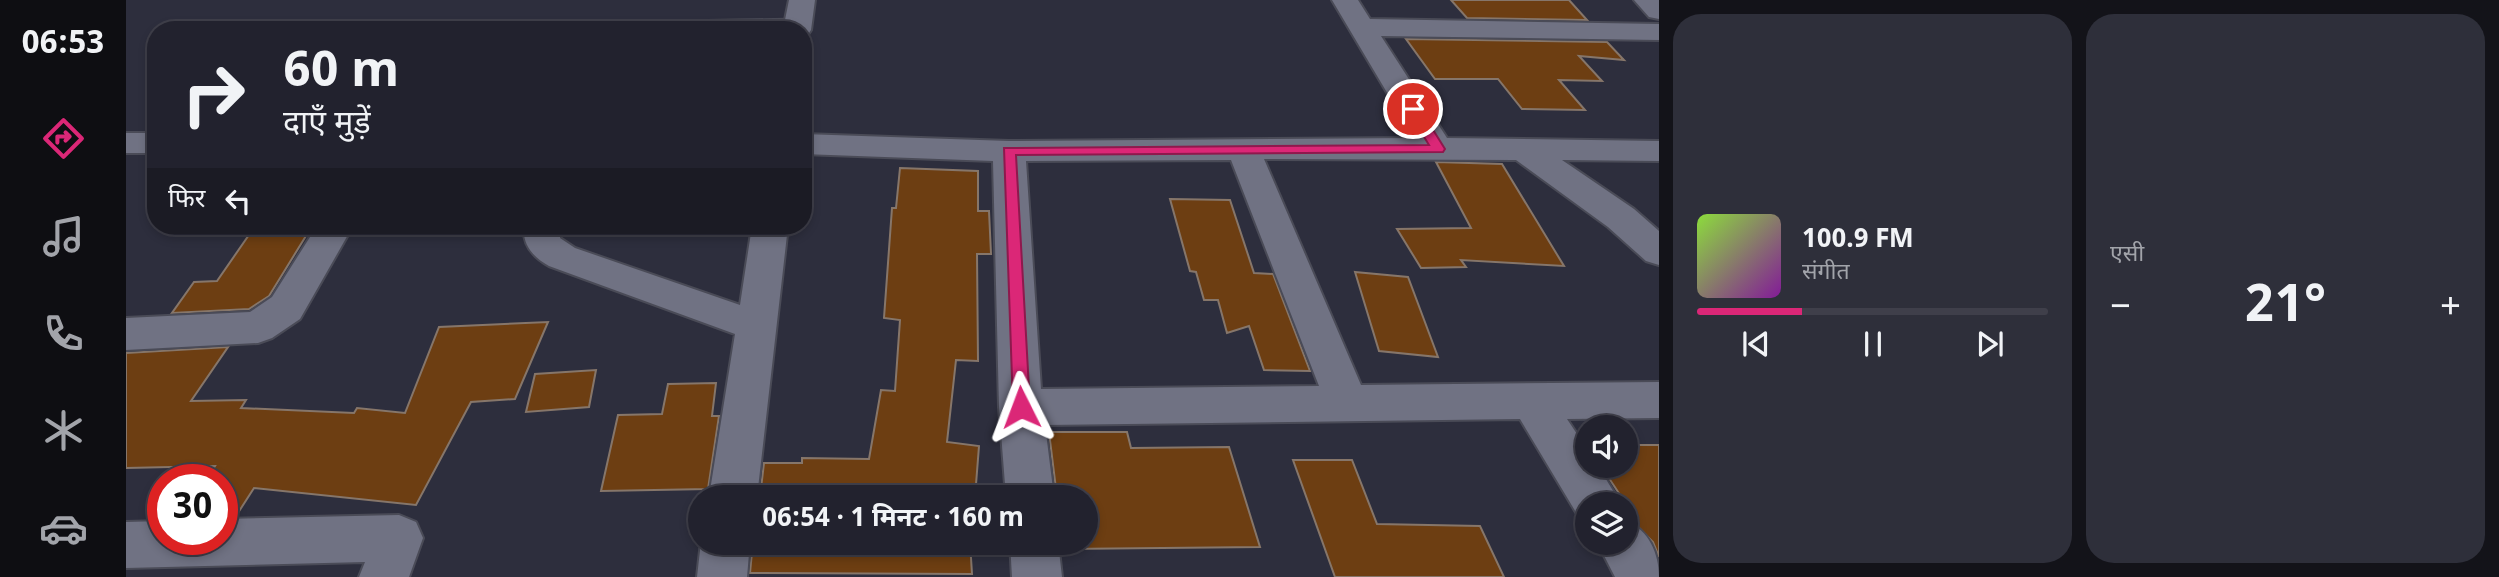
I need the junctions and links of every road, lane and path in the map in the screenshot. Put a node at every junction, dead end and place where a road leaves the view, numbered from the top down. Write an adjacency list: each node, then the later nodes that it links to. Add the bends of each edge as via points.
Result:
1 (1345, 0): 6 (street)
2 (1647, 0): 3 (street)
3 (1659, 11)
4 (799, 18): 5 (lane)
5 (730, 21)
6 (1363, 27): 7 (street); 12 (street)
7 (1659, 32)
8 (126, 143): 9 (street)
9 (147, 143)
10 (812, 144): 14 (street)
11 (1242, 149): 12 (street); 14 (street); 24 (street)
12 (1438, 149): 13 (street)
13 (1522, 149): 15 (street); 19 (street, via 1621,218)
14 (1009, 151): 25 (street)
15 (1659, 151)
16 (330, 235): 21 (street, via 286,309 266,323 240,330)
17 (540, 235): 20 (street, via 547,248 562,257)
18 (769, 235): 20 (street)
19 (1659, 251)
20 (756, 326): 26 (street)
21 (126, 334)
22 (1531, 400): 23 (street); 24 (street); 28 (street)
23 (1659, 400)
24 (1347, 403): 25 (street)
25 (1021, 407): 27 (street)
26 (735, 485)
27 (1029, 485)
28 (1589, 492)
29 (126, 545): 33 (street, via 398,538)
30 (725, 555): 34 (street)
31 (1035, 555): 35 (street)
32 (1629, 555): 36 (street)
33 (384, 577)
34 (722, 577)
35 (1037, 577)
36 (1643, 577)

